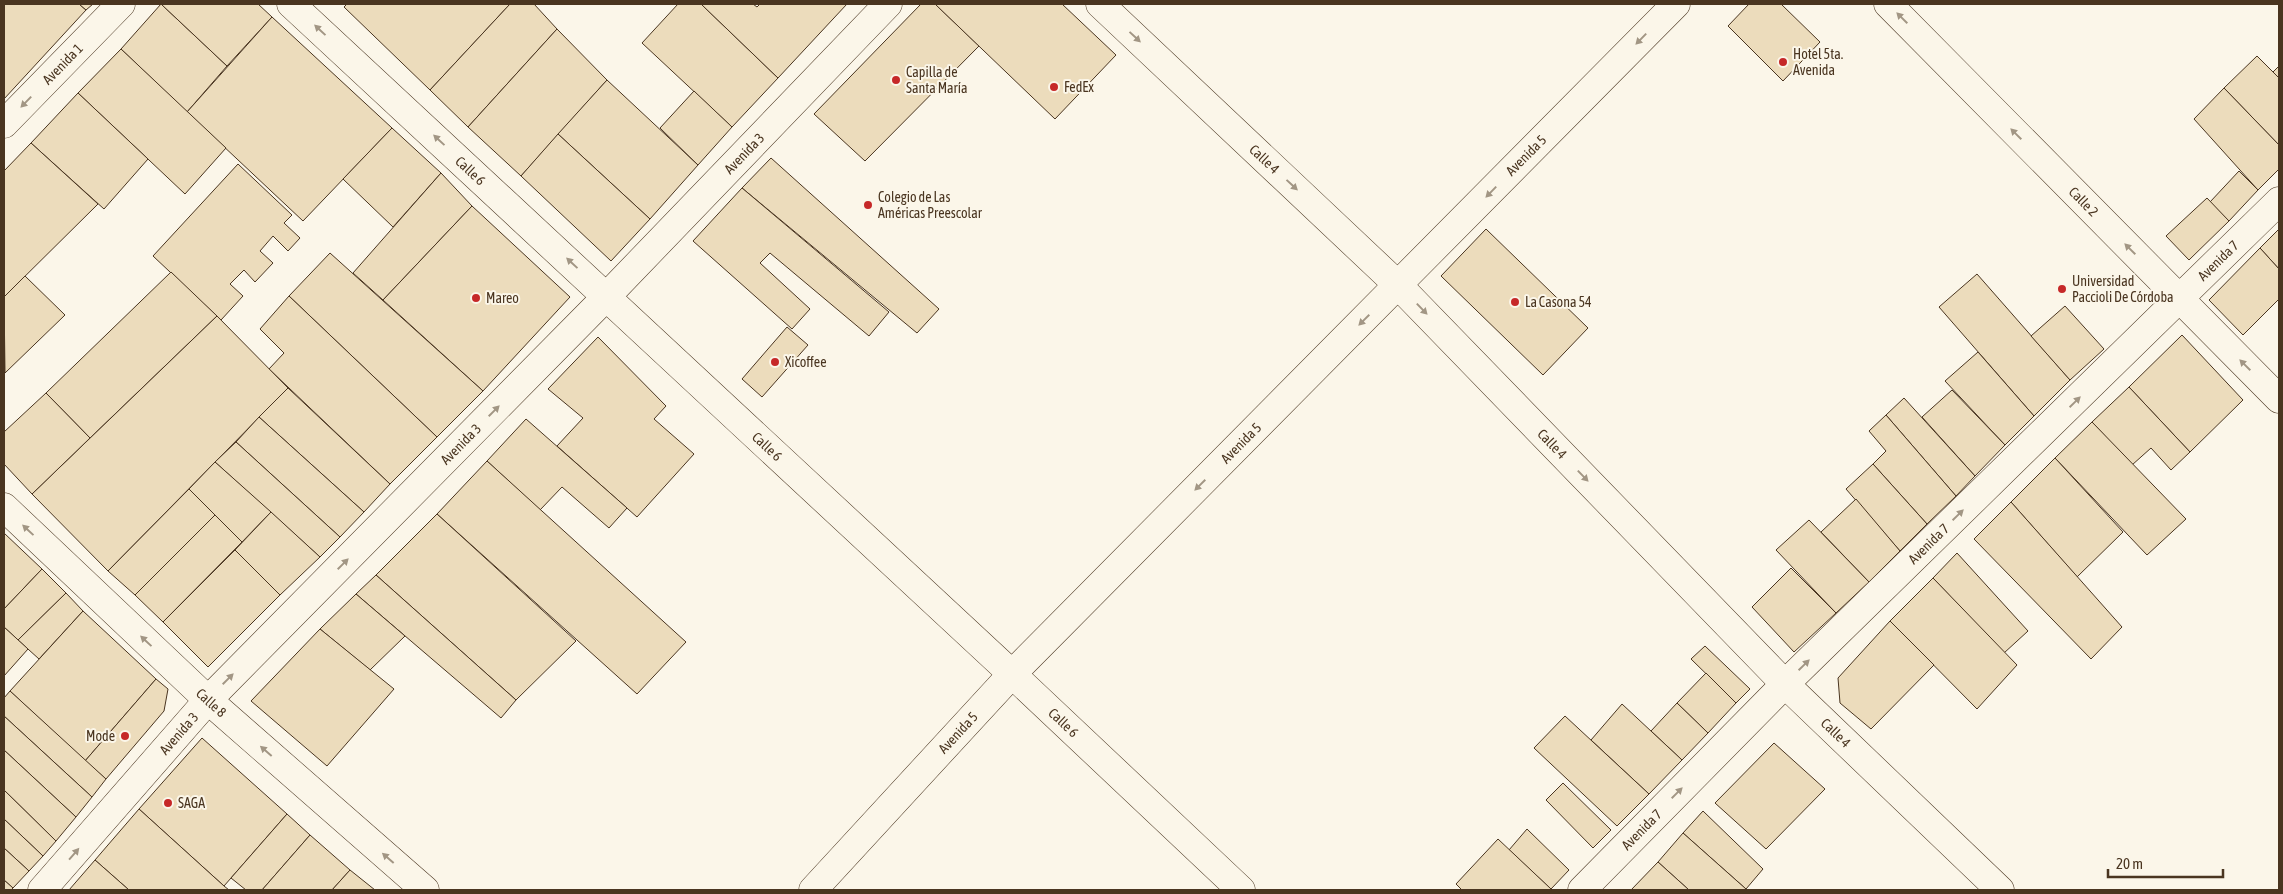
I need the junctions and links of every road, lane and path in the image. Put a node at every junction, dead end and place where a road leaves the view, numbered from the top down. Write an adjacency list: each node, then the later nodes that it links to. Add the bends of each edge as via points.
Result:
1 (121, 4): 7 (street, Avenida 1, one-way to 7)
2 (292, 4): 10 (street, Calle 6, one-way to 2)
3 (888, 4): 10 (street, Avenida 3)
4 (1100, 4): 9 (street, Calle 4, one-way to 9)
5 (1676, 4): 9 (street, Avenida 5, one-way to 9)
6 (1888, 4): 11 (street, Calle 2, one-way to 6)
7 (4, 124)
8 (2279, 202): 11 (street, Avenida 7)
9 (1399, 286): 14 (street, Avenida 5, one-way to 14); 15 (street, Calle 4, one-way to 15)
10 (607, 296): 14 (street, Calle 6); 16 (street, Avenida 3, one-way to 10)
11 (2180, 300): 12 (street, Calle 2, one-way to 11); 15 (street, Avenida 7, one-way to 11)
12 (2279, 399)
13 (4, 507): 16 (street, Calle 8, one-way to 13)
14 (1012, 674): 19 (street, Avenida 5); 20 (street, Calle 6)
15 (1784, 684): 21 (street, Avenida 7, one-way to 15); 22 (street, Calle 4)
16 (208, 700): 17 (street, Avenida 3, one-way to 16); 18 (street, Calle 8, one-way to 16)
17 (42, 890)
18 (425, 890)
19 (813, 890)
20 (1241, 890)
21 (1582, 890)
22 (2000, 890)

